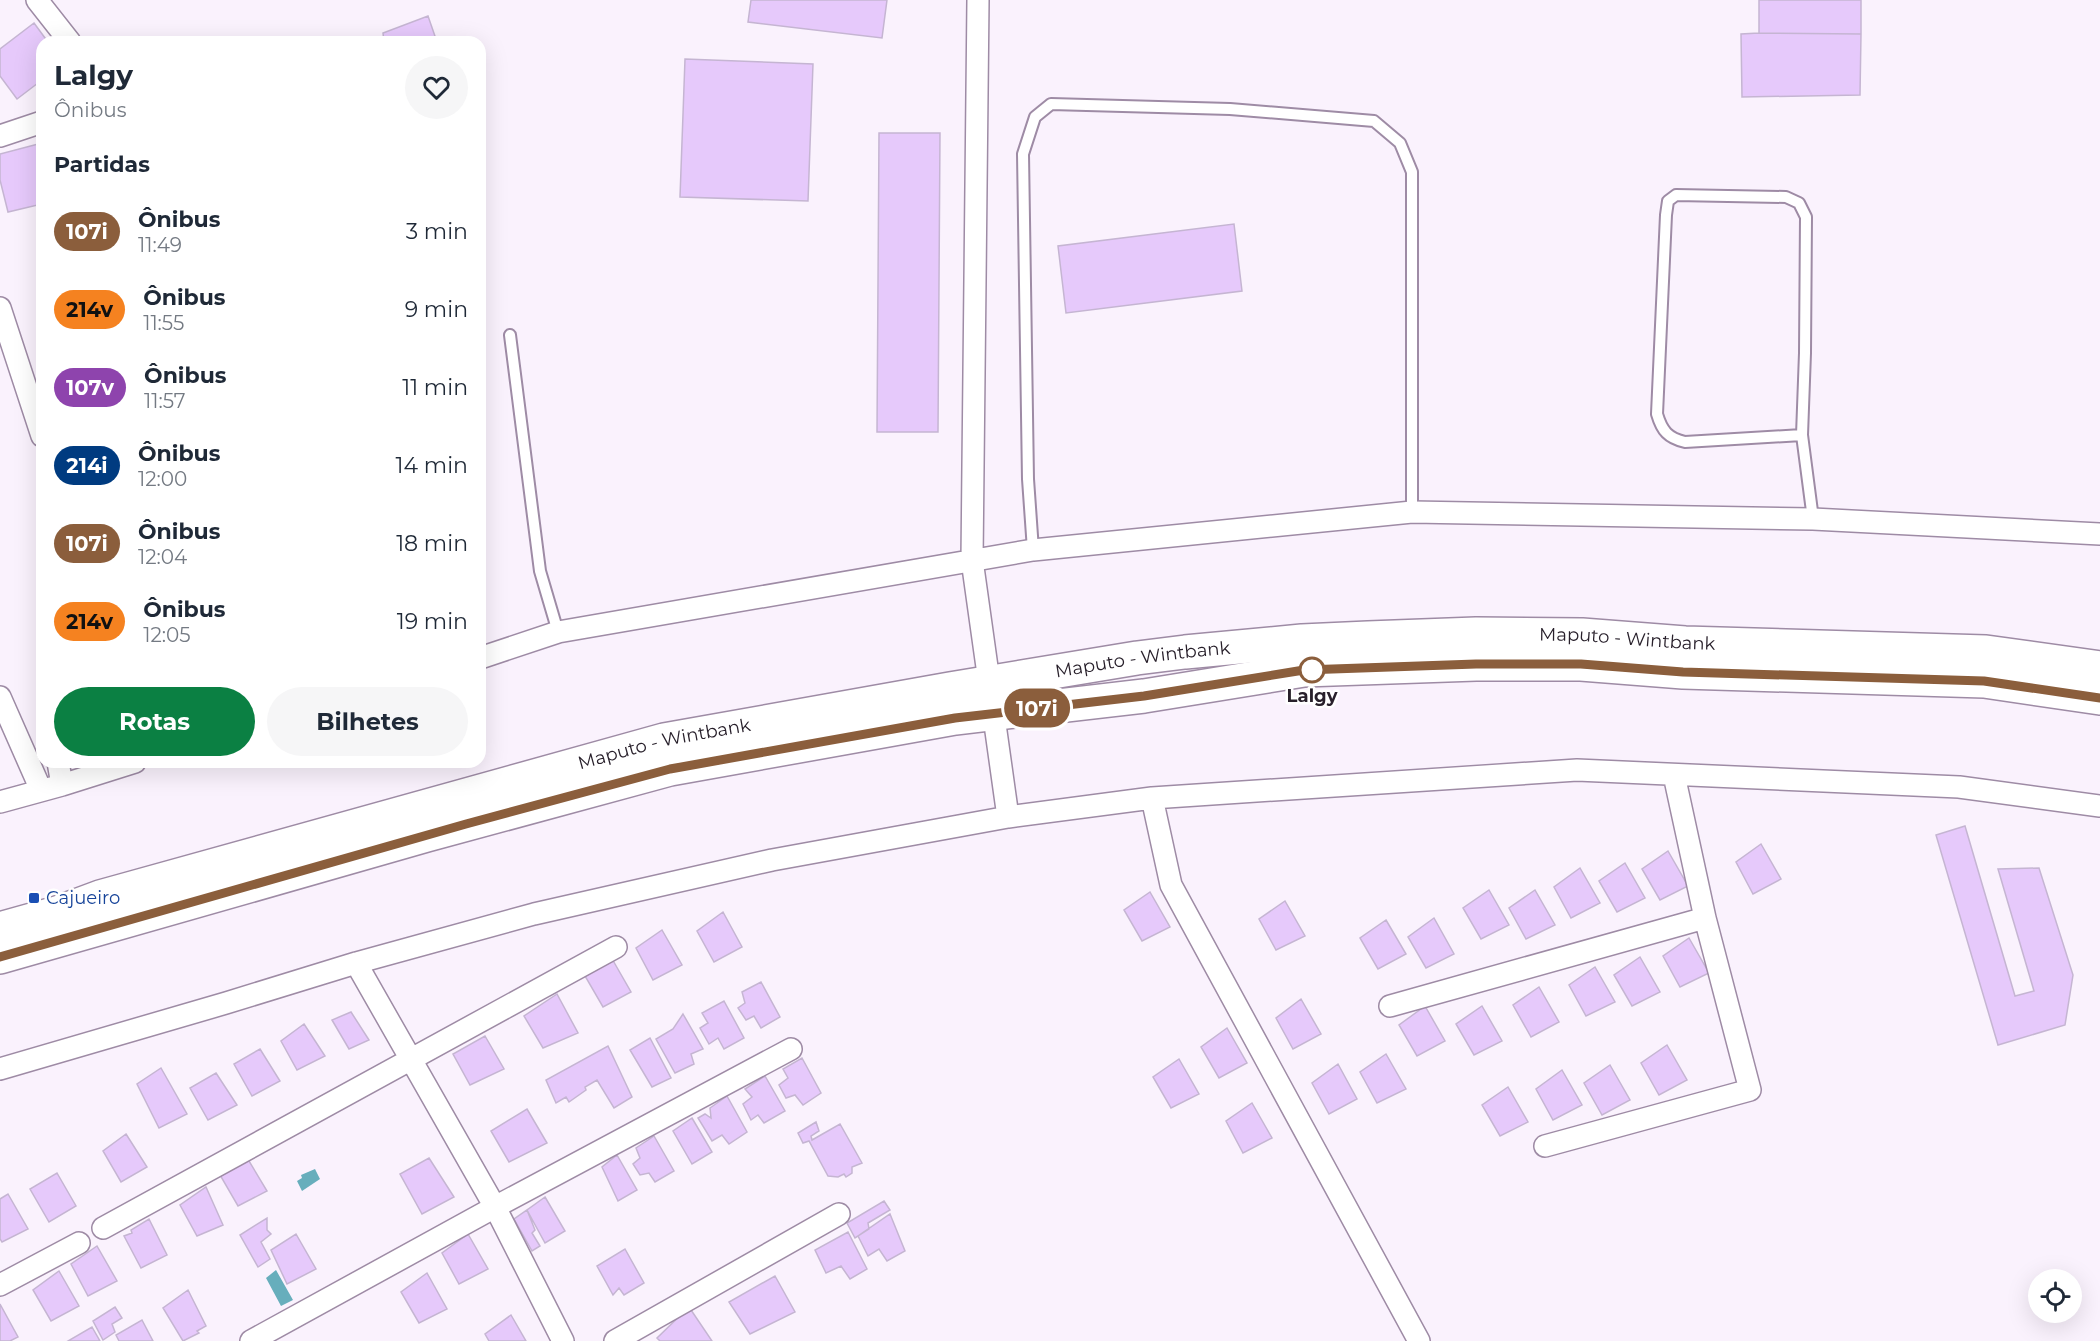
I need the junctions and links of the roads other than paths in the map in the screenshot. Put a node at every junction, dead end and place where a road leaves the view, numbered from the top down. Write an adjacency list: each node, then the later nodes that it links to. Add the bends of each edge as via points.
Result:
1 (36, 0): 3 (street)
2 (978, 0): 14 (street)
3 (65, 36)
4 (36, 124): 5 (street)
5 (0, 136)
6 (0, 308): 8 (street)
7 (510, 335): 15 (lane, via 540,571)
8 (36, 418)
9 (1803, 435): 9 (lane, via 1806,217 1799,203 1786,197 1676,195 1668,201 1666,214 1657,414 1660,425 1665,433 1685,442); 11 (lane)
10 (1412, 512): 11 (street); 13 (street); 13 (lane, via 1412,172 1400,143 1374,121 1230,109 1052,104 1035,117 1023,154 1028,479)
11 (1813, 519): 12 (street)
12 (2100, 534)
13 (1033, 550): 14 (street)
14 (972, 560): 15 (street); 18 (street)
15 (558, 632): 16 (street)
16 (486, 656)
17 (2100, 668): 18 (highway, Maputo - Wintbank, via 1986,652 1476,634 1302,641 1137,658)
18 (991, 698): 19 (highway, Maputo - Wintbank, via 1144,696 1304,670 1581,664 1683,672 1984,681); 30 (street); 32 (highway, Maputo - Wintbank, via 664,740); 34 (highway, Maputo - Wintbank, via 659,771)
19 (2100, 698)
20 (1, 699): 21 (street); 26 (street)
21 (0, 729)
22 (59, 768): 25 (street)
23 (116, 768): 25 (street)
24 (1674, 775): 27 (street, via 1577,770); 29 (street, via 1959,787); 31 (street)
25 (62, 785): 26 (street)
26 (41, 790): 28 (street)
27 (1152, 798): 30 (street); 49 (street, via 1171,885)
28 (0, 802)
29 (2100, 806)
30 (1008, 817): 35 (street, via 772,860 534,914)
31 (1705, 918): 36 (street); 40 (street, via 1750,1090)
32 (0, 929)
33 (616, 947): 38 (street)
34 (0, 957)
35 (357, 963): 38 (street); 39 (street)
36 (1390, 1006)
37 (791, 1049): 41 (street)
38 (411, 1059): 41 (street); 43 (street)
39 (0, 1069)
40 (1545, 1146)
41 (495, 1207): 46 (street); 47 (street)
42 (838, 1214): 48 (street)
43 (103, 1228)
44 (79, 1243): 45 (street)
45 (0, 1285)
46 (251, 1341)
47 (563, 1341)
48 (615, 1341)
49 (1419, 1341)

